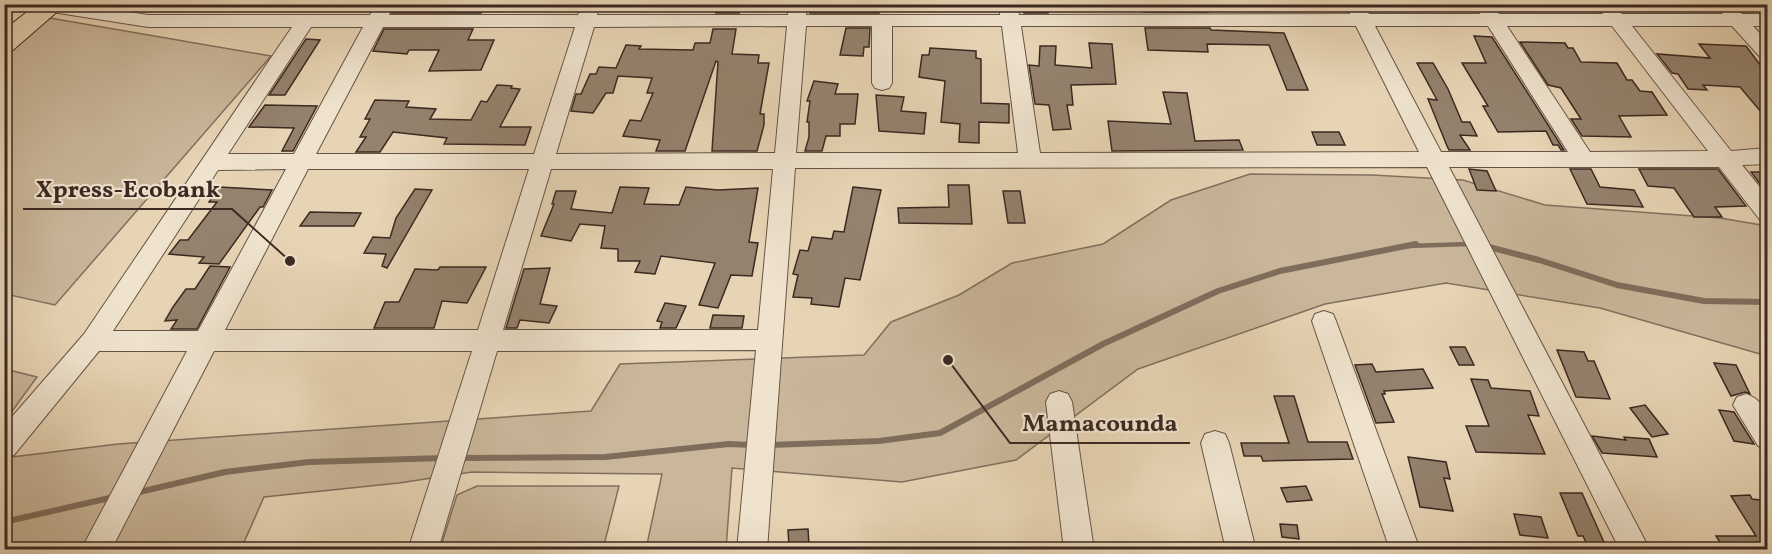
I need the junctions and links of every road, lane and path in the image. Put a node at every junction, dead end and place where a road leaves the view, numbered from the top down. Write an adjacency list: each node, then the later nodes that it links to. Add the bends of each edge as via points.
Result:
1 (1724, 4): 11 (street)
2 (53, 5): 13 (street, via 148,21); 15 (highway)
3 (1611, 12): 10 (street); 11 (street); 21 (street)
4 (381, 13): 5 (street); 13 (street); 27 (street)
5 (588, 13): 6 (street); 24 (street)
6 (797, 13): 14 (street); 25 (street)
7 (1009, 13): 8 (street); 14 (street); 22 (street)
8 (1210, 13): 9 (street)
9 (1359, 13): 10 (street); 23 (street)
10 (1489, 13): 20 (street)
11 (1737, 20): 12 (street); 17 (street)
12 (1767, 20)
13 (305, 21): 26 (street)
14 (882, 21): 18 (street)
15 (15, 27): 16 (highway)
16 (4, 44)
17 (1767, 54)
18 (882, 83)
19 (1767, 156): 21 (street)
20 (1584, 159): 21 (street); 23 (street)
21 (1725, 159): 28 (street)
22 (1030, 160): 23 (street); 25 (street)
23 (1434, 160): 45 (street)
24 (542, 161): 25 (street); 27 (street); 31 (street)
25 (785, 161): 32 (street)
26 (212, 162): 27 (street); 33 (street)
27 (301, 162): 30 (street)
28 (1767, 214)
29 (1324, 321): 44 (street)
30 (206, 340): 31 (street); 33 (street); 39 (street)
31 (487, 340): 32 (street); 40 (street)
32 (771, 340): 41 (street)
33 (93, 341): 38 (street)
34 (1059, 402): 42 (street)
35 (1746, 405): 36 (street)
36 (1767, 438)
37 (1215, 443): 43 (street)
38 (4, 446)
39 (95, 549)
40 (423, 549)
41 (752, 549)
42 (1079, 549)
43 (1241, 549)
44 (1405, 549)
45 (1636, 549)

